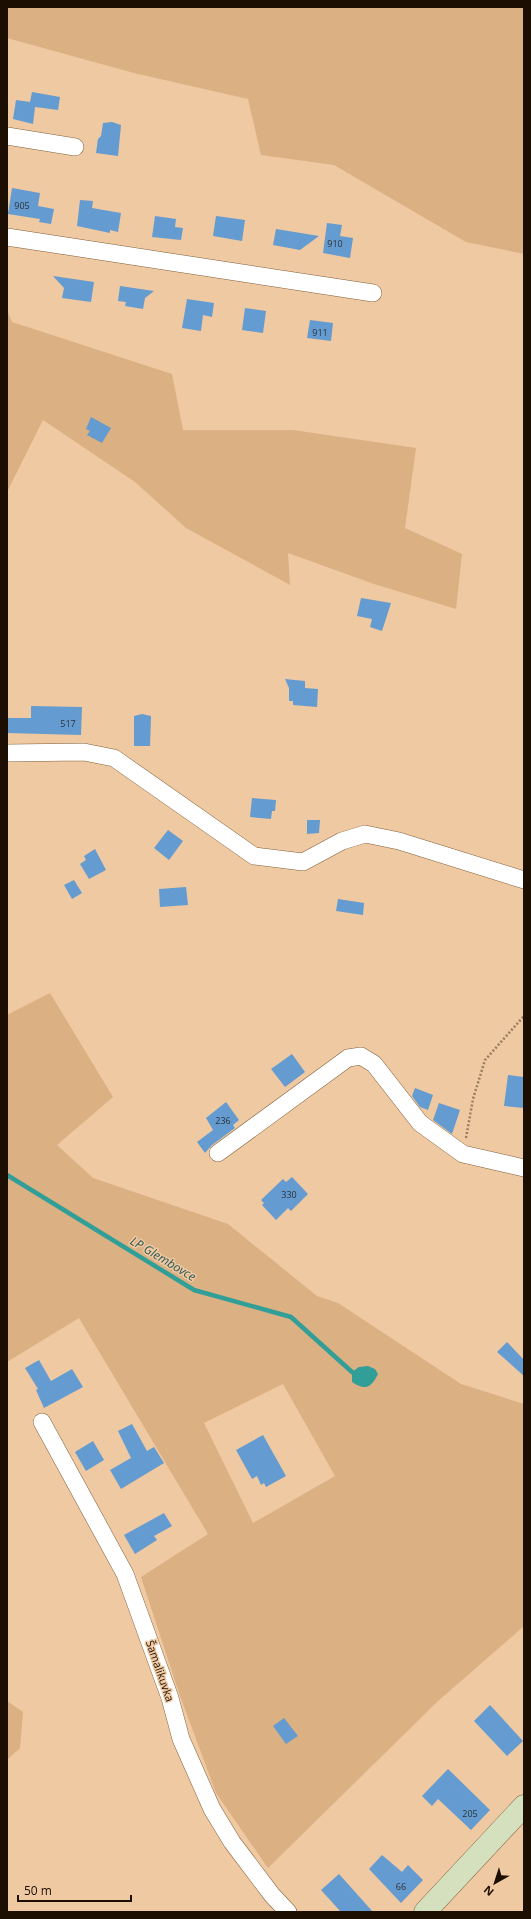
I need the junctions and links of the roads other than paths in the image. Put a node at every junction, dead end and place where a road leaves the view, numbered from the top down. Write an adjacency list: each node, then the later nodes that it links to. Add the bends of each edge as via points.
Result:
1 (7, 136): 2 (street)
2 (75, 147)
3 (7, 237): 4 (street)
4 (372, 293)
5 (7, 753): 6 (street, via 84,752 114,758 254,856 303,862 342,841 365,834 399,841)
6 (524, 880)
7 (218, 1153): 8 (street, via 348,1058 361,1056 374,1064 420,1123 463,1154)
8 (524, 1168)
9 (42, 1422): 11 (street, Šamalikuvka, via 125,1574 170,1698 181,1739 212,1809 232,1842)
10 (522, 1811): 12 (main road)
11 (288, 1912)
12 (425, 1912)

